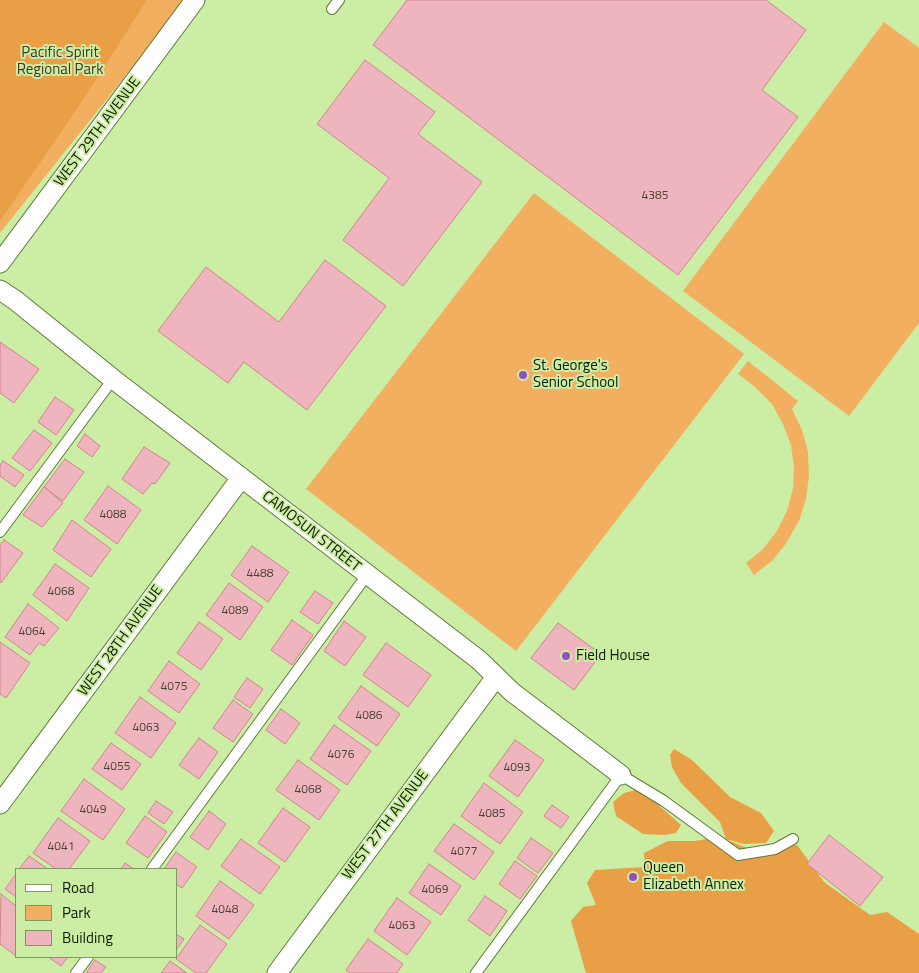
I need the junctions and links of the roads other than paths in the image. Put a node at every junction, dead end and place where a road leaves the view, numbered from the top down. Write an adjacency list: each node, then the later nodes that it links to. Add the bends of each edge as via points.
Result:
1 (196, 0): 4 (street, WEST 29TH AVENUE)
2 (339, 0): 3 (lane)
3 (332, 9)
4 (0, 264)
5 (0, 290): 6 (street, CAMOSUN STREET)
6 (113, 378): 7 (street, CAMOSUN STREET); 8 (lane)
7 (242, 478): 9 (street, CAMOSUN STREET); 12 (street, WEST 28TH AVENUE)
8 (0, 532)
9 (367, 575): 10 (street, CAMOSUN STREET); 14 (lane)
10 (496, 677): 11 (street, CAMOSUN STREET); 17 (street, WEST 27TH AVENUE)
11 (620, 775): 13 (lane, via 664,801 738,855 775,849); 18 (lane)
12 (0, 804)
13 (792, 839)
14 (153, 868)
15 (87, 958): 16 (lane)
16 (76, 973)
17 (277, 973)
18 (476, 973)

